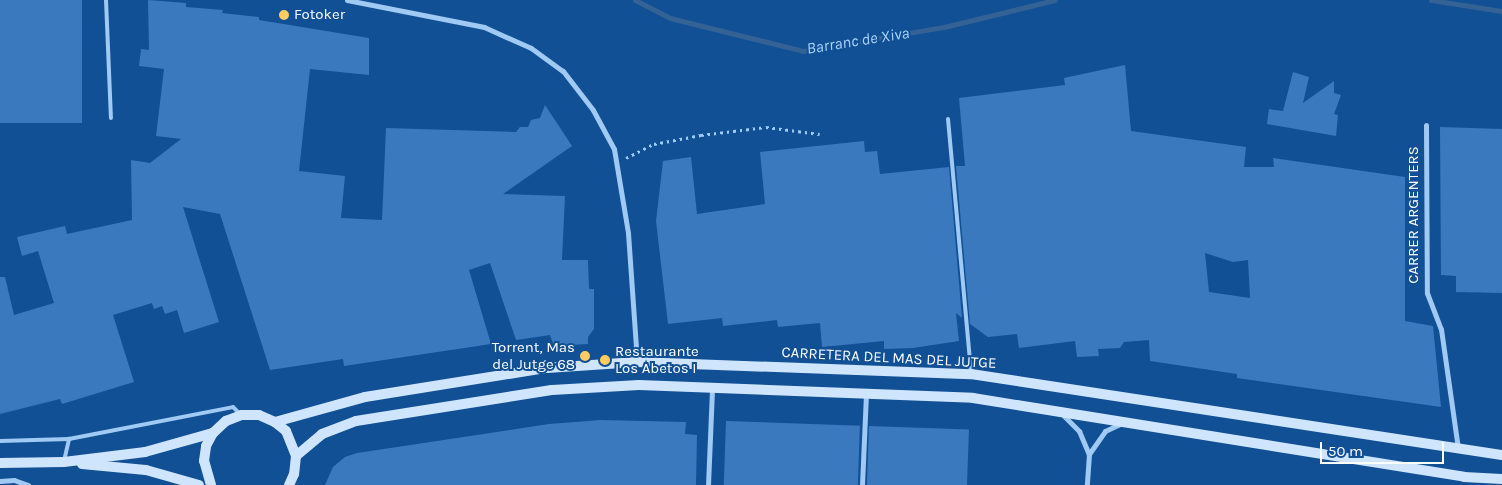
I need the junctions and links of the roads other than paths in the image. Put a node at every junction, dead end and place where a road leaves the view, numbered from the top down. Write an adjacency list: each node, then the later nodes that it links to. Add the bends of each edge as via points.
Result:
1 (106, 0): 3 (lane)
2 (347, 0): 6 (street, via 484,27 531,48 563,71 593,110 614,149 630,250)
3 (111, 118)
4 (948, 119): 7 (lane)
5 (1426, 125): 17 (street, CARRER ARGENTERS, via 1427,293 1441,329)
6 (638, 362): 7 (street, CARRETERA DEL MAS DEL JUTGE); 13 (street, CARRETERA DEL MAS DEL JUTGE, via 547,368 375,395)
7 (972, 374): 17 (street, CARRETERA DEL MAS DEL JUTGE)
8 (712, 388): 9 (street); 20 (street, via 639,385 552,390 356,421 322,434); 31 (street)
9 (866, 392): 10 (street, via 972,398); 32 (street)
10 (1052, 409): 12 (street); 18 (street, via 1071,420)
11 (242, 415): 13 (street, via 259,415); 14 (street, via 226,421); 15 (lane, via 233,407)
12 (1127, 421): 18 (street, via 1105,431); 24 (street, via 1464,477)
13 (275, 422): 20 (street, via 293,442)
14 (213, 433): 21 (street, via 145,452); 28 (street, via 204,461)
15 (69, 439): 16 (lane); 21 (lane)
16 (0, 441)
17 (1458, 451): 19 (street, CARRETERA DEL MAS DEL JUTGE)
18 (1089, 454): 33 (street)
19 (1502, 455)
20 (296, 456): 23 (street)
21 (64, 462): 22 (street); 27 (street, via 146,470)
22 (0, 464)
23 (294, 474): 29 (street); 30 (street)
24 (1502, 479)
25 (0, 481): 26 (street, via 14,480)
26 (28, 485)
27 (199, 485)
28 (211, 485)
29 (289, 485)
30 (298, 485)
31 (708, 485)
32 (862, 485)
33 (1087, 485)

